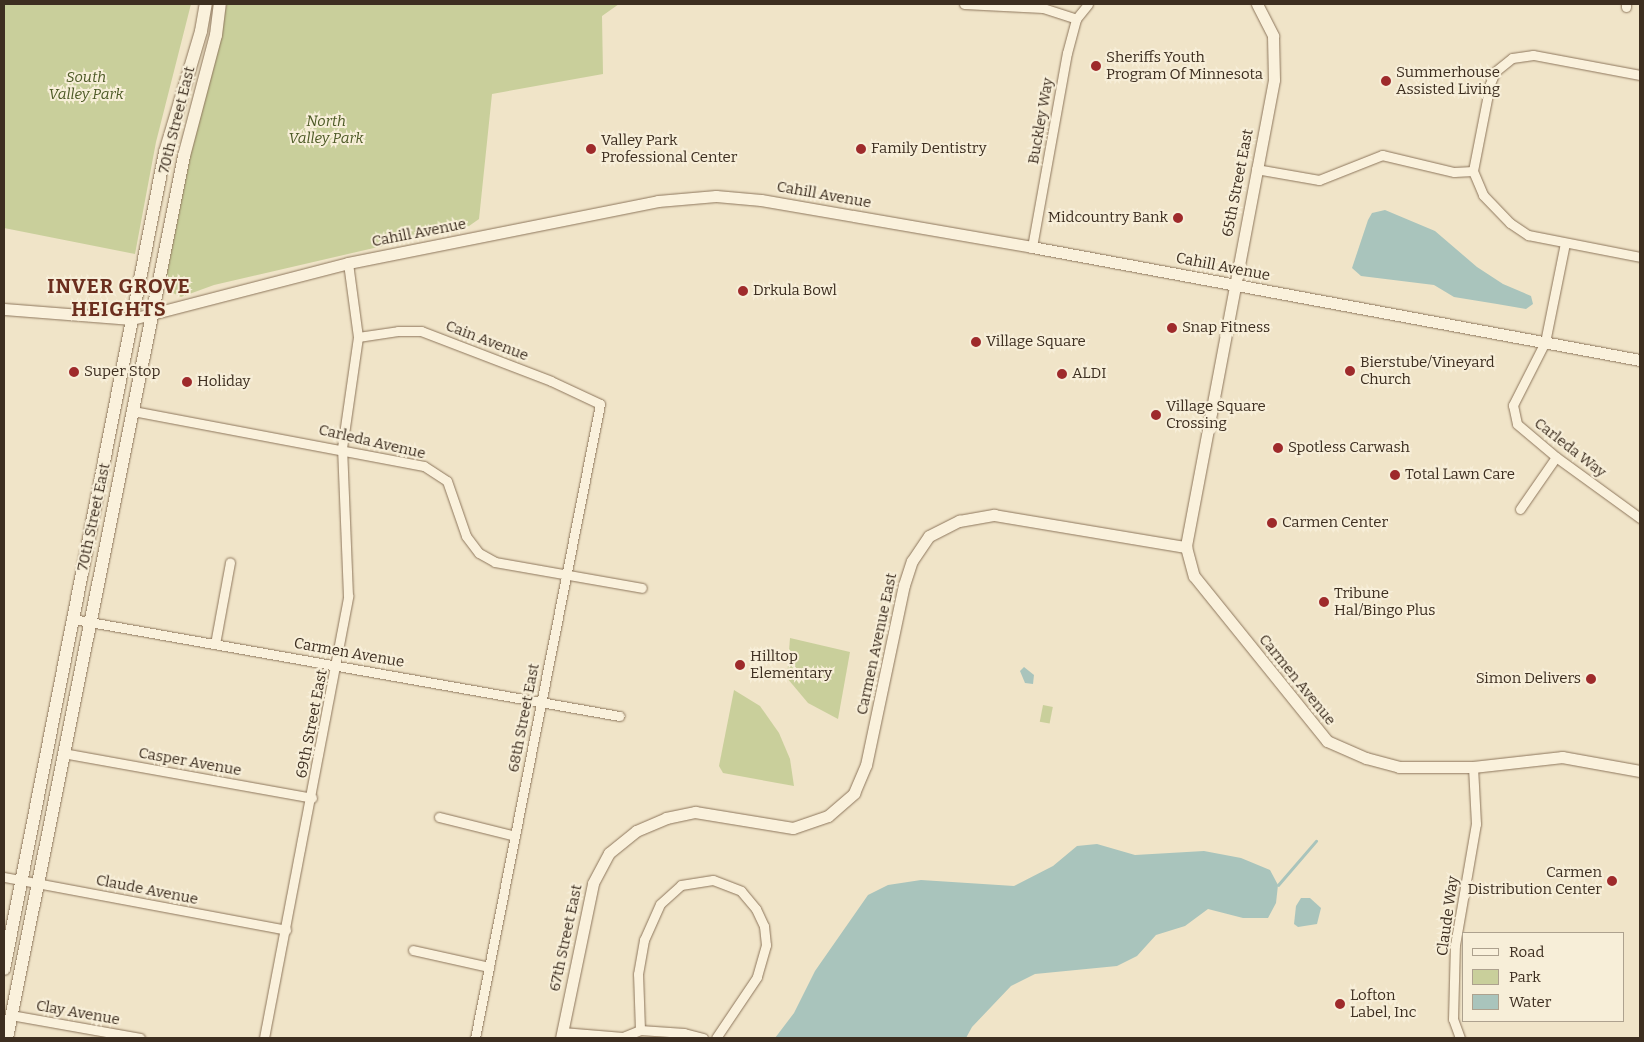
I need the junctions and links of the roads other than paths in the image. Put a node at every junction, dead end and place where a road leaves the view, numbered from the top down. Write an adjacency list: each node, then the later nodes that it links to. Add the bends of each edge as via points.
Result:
1 (206, 4): 17 (main road, 70th Street East, via 165,152)
2 (220, 4): 16 (main road, 70th Street East, via 216,35 184,156)
3 (964, 4): 6 (street, via 1044,8)
4 (1088, 4): 6 (street, Buckley Way)
5 (1257, 4): 8 (street, 65th Street East, via 1273,36 1274,80)
6 (1076, 18): 11 (street, Buckley Way)
7 (1640, 75): 9 (street, via 1533,55 1512,58 1495,72 1490,84)
8 (1256, 169): 9 (street, via 1319,180 1382,155 1454,172); 14 (street, 65th Street East)
9 (1473, 171): 10 (street, via 1483,195 1510,223 1528,235)
10 (1565, 243): 12 (street); 19 (street, Carleda Way)
11 (1032, 247): 13 (street, Cahill Avenue, via 760,200 716,196 658,201); 14 (street, Cahill Avenue)
12 (1640, 257)
13 (348, 263): 16 (street, Cahill Avenue); 18 (street, 69th Street East)
14 (1235, 284): 19 (street, Cahill Avenue); 27 (street, 65th Street East)
15 (4, 309): 17 (street, Cahill Avenue)
16 (152, 314): 17 (street, Cahill Avenue); 22 (main road, 70th Street East)
17 (132, 319): 31 (main road, 70th Street East)
18 (358, 337): 21 (street, Cain Avenue, via 421,331 551,381); 23 (street, 69th Street East)
19 (1545, 342): 20 (street, Cahill Avenue); 24 (street, Carleda Way, via 1513,405 1517,424)
20 (1640, 360)
21 (600, 404): 29 (street, 68th Street East)
22 (133, 411): 23 (street, Carleda Avenue); 32 (main road, 70th Street East)
23 (342, 448): 29 (street, Carleda Avenue, via 424,466 447,481 466,536 479,553 496,562); 34 (street, 69th Street East, via 348,596)
24 (1556, 458): 25 (street); 26 (street, Carleda Way)
25 (1520, 509)
26 (1640, 518)
27 (1186, 547): 38 (street, Carmen Avenue, via 1194,576 1327,741 1366,758 1399,767); 42 (street, Carmen Avenue East, via 994,515 959,521 929,536 912,561 904,585 866,765 854,793 828,816 793,828 696,812 666,818)
28 (230, 562): 33 (street)
29 (566, 576): 30 (street, Carleda Avenue); 35 (street, 68th Street East)
30 (642, 588)
31 (73, 619): 32 (street, Carmen Avenue); 45 (main road, 70th Street East)
32 (89, 622): 33 (street, Carmen Avenue); 37 (main road, 70th Street East)
33 (215, 644): 34 (street, Carmen Avenue)
34 (337, 666): 35 (street, Carmen Avenue); 40 (street, 69th Street East)
35 (541, 704): 36 (street, Carmen Avenue); 43 (street, 68th Street East)
36 (619, 716)
37 (63, 753): 40 (street, Casper Avenue); 46 (main road, 70th Street East)
38 (1473, 766): 39 (street, Carmen Avenue, via 1562,757); 60 (street, Claude Way, via 1476,824 1455,945 1453,1019)
39 (1640, 771)
40 (312, 798): 47 (street, 69th Street East)
41 (438, 818): 43 (street)
42 (636, 831): 53 (street, 67th Street East, via 609,853 593,883)
43 (515, 836): 49 (street, 68th Street East)
44 (4, 877): 45 (street, Claude Avenue)
45 (23, 881): 46 (street, Claude Avenue); 50 (main road, 70th Street East)
46 (37, 883): 47 (street, Claude Avenue); 51 (main road, 70th Street East)
47 (286, 930): 56 (street, 69th Street East)
48 (413, 950): 49 (street)
49 (489, 967): 57 (street, 68th Street East)
50 (4, 969)
51 (11, 1015): 54 (main road, 70th Street East); 55 (street, Clay Avenue)
52 (640, 1030): 53 (street, via 623,1037); 58 (street, via 684,1032); 59 (street, via 638,974 644,940 660,904 681,885 713,880 741,891 756,909 764,926 766,945 757,977)
53 (561, 1035)
54 (6, 1038)
55 (140, 1038)
56 (264, 1038)
57 (475, 1038)
58 (703, 1038)
59 (716, 1038)
60 (1460, 1038)

